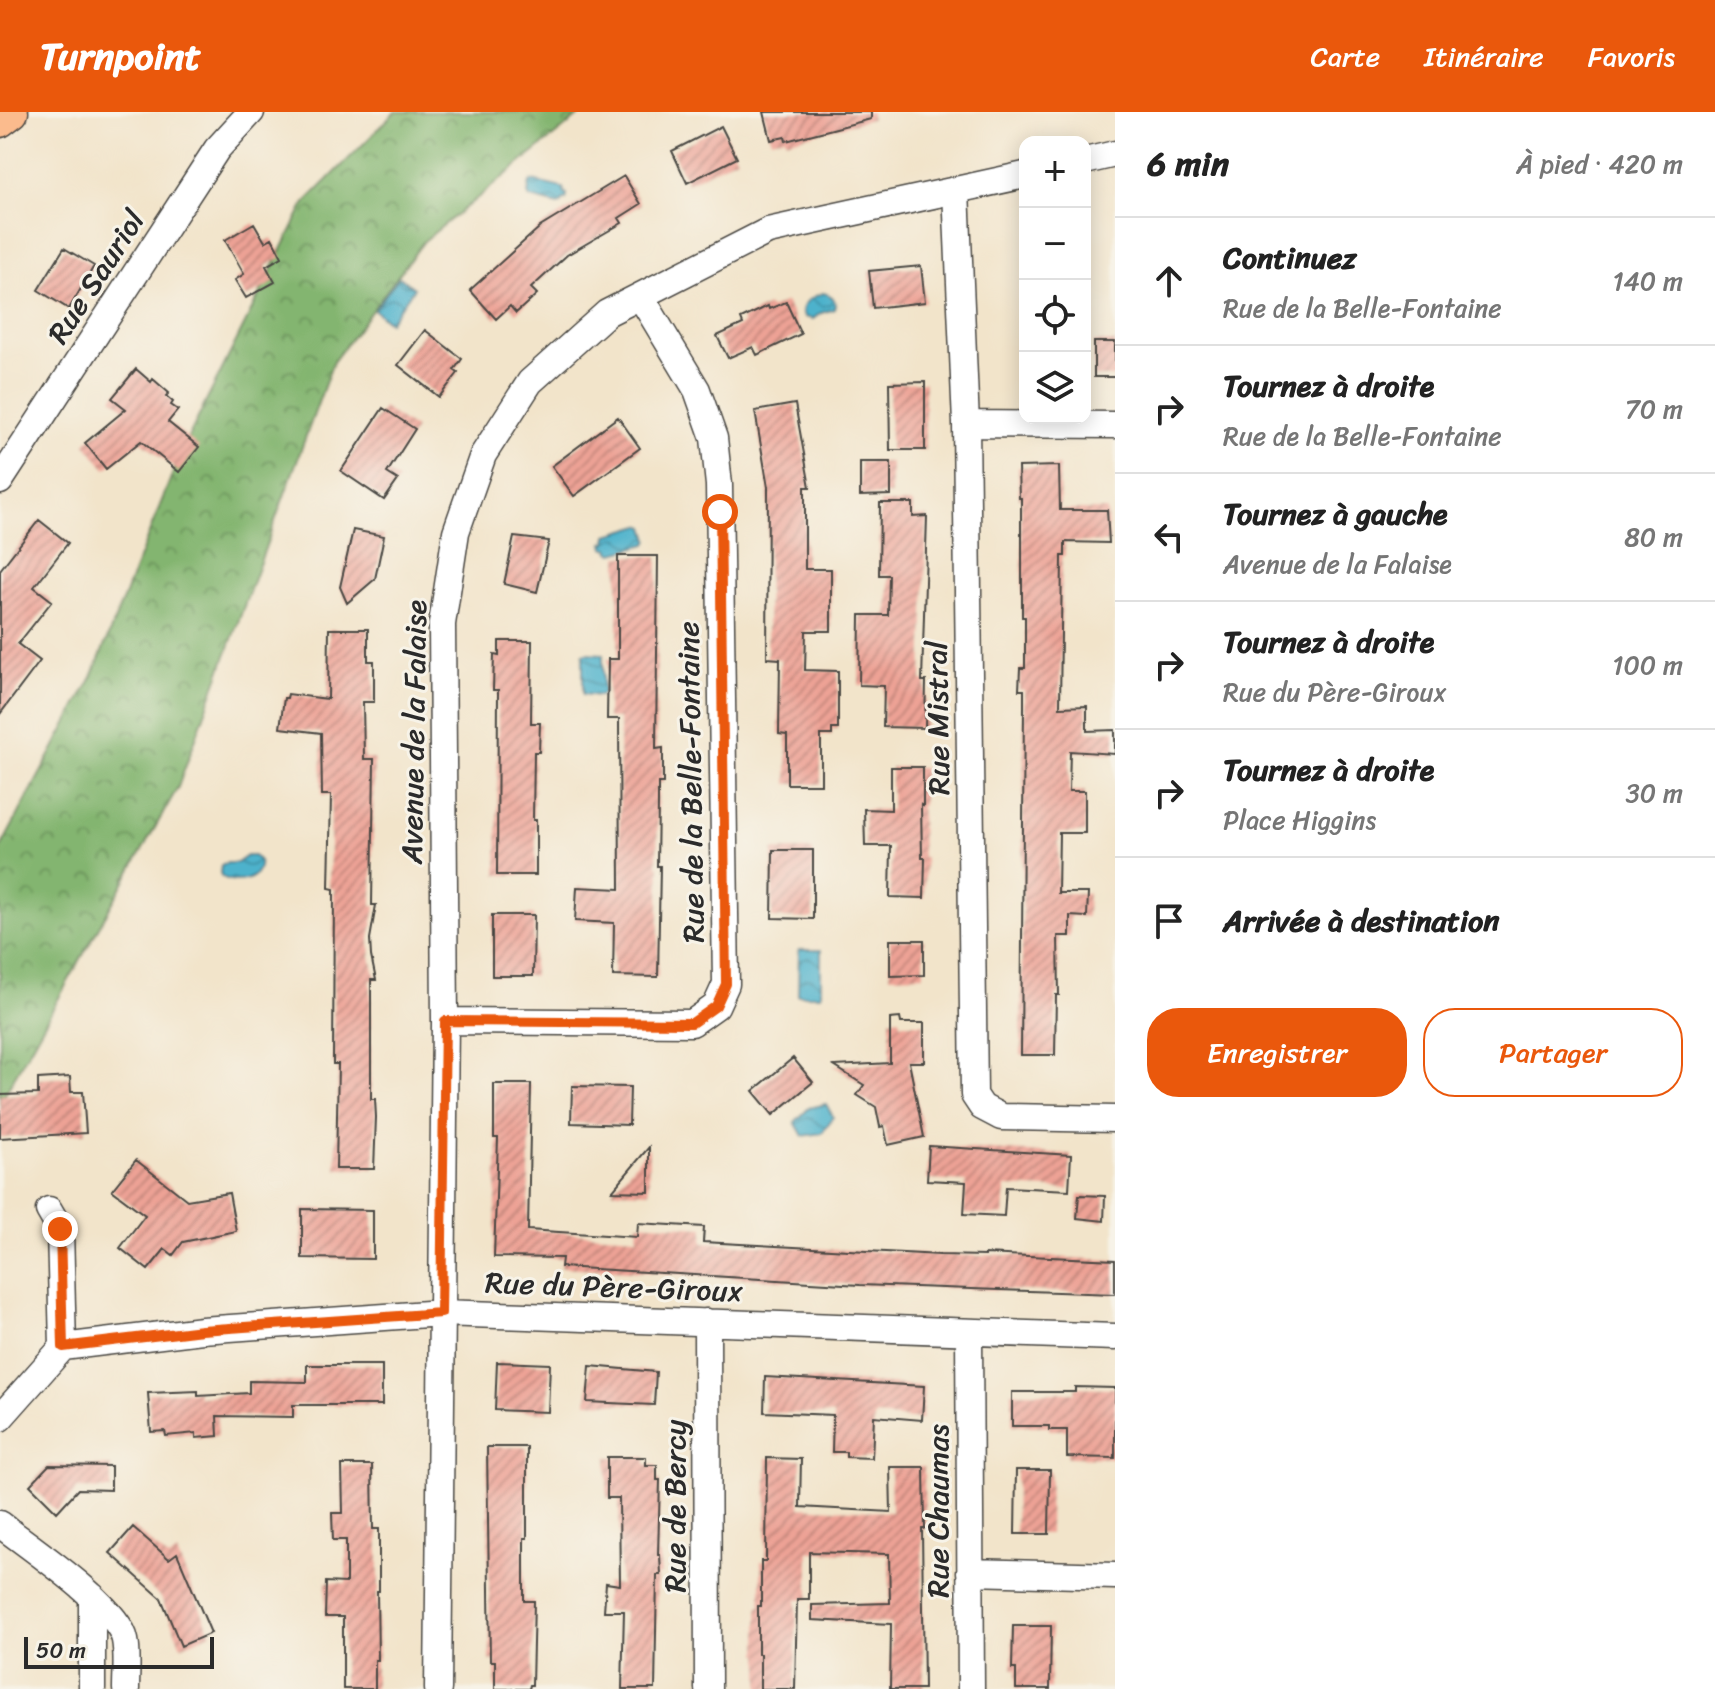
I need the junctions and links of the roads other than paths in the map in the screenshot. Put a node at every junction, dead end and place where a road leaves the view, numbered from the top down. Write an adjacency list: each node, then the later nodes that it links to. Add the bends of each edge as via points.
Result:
1 (12, 112): 3 (main road)
2 (251, 112): 11 (street, Rue Sauriol, via 217,149)
3 (0, 121)
4 (1115, 154): 5 (street)
5 (1091, 160)
6 (1019, 176): 7 (street, Avenue de la Falaise)
7 (956, 190): 8 (street, Avenue de la Falaise, via 768,231); 9 (street, Rue Mistral)
8 (641, 297): 12 (street, Avenue de la Falaise, via 607,313 530,382 483,455 456,532 442,624); 12 (street, Rue de la Belle-Fontaine, via 697,390 714,438 726,984 716,1006 692,1023)
9 (966, 424): 10 (street); 13 (street, Rue Mistral, via 974,1095 982,1107 1001,1117)
10 (1115, 425)
11 (0, 481)
12 (445, 1021): 15 (street, Avenue de la Falaise)
13 (1115, 1119)
14 (49, 1210): 19 (street, via 60,1229)
15 (441, 1313): 16 (street, Rue du Père-Giroux); 19 (street, Rue du Père-Giroux, via 202,1330); 27 (street, Avenue de la Falaise)
16 (707, 1322): 17 (street, Rue du Père-Giroux); 28 (street, Rue de Bercy)
17 (969, 1332): 18 (street, Rue du Père-Giroux); 22 (street, Rue Chaumas)
18 (1115, 1337)
19 (63, 1347): 20 (street)
20 (0, 1418)
21 (0, 1524): 24 (street)
22 (970, 1572): 23 (street); 29 (street, Rue Chaumas)
23 (1115, 1576)
24 (92, 1596): 25 (street); 26 (street, via 113,1615 125,1638)
25 (92, 1689)
26 (126, 1689)
27 (438, 1689)
28 (708, 1689)
29 (971, 1689)

